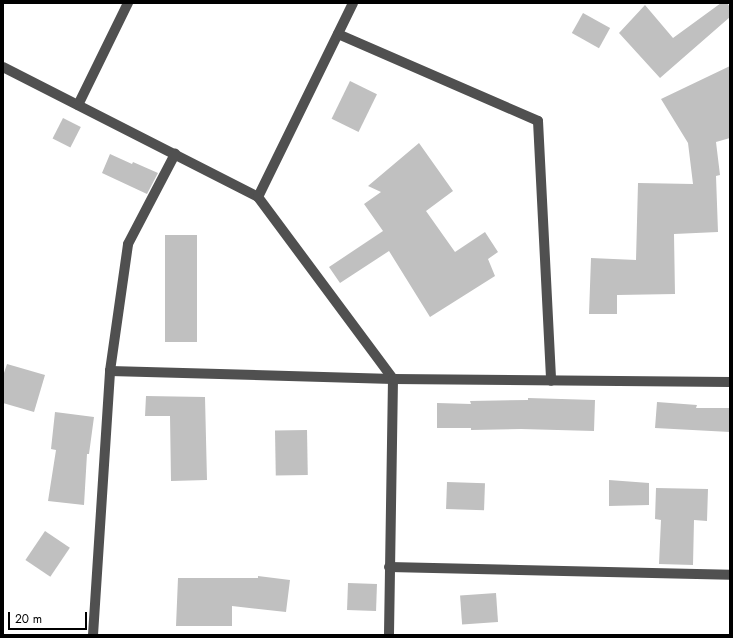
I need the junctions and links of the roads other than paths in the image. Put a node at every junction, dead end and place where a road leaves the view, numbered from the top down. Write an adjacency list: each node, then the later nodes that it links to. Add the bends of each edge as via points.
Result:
1 (128, 3): 5 (street)
2 (353, 3): 3 (street)
3 (338, 34): 7 (street); 10 (street, via 538,120)
4 (3, 67): 5 (street)
5 (78, 105): 6 (street)
6 (175, 154): 7 (street); 8 (street, via 128,244)
7 (258, 197): 9 (street)
8 (110, 371): 9 (street); 14 (street)
9 (393, 379): 10 (street); 12 (street)
10 (551, 381): 11 (street)
11 (730, 382)
12 (389, 566): 13 (street); 15 (street)
13 (730, 575)
14 (93, 635)
15 (389, 635)

